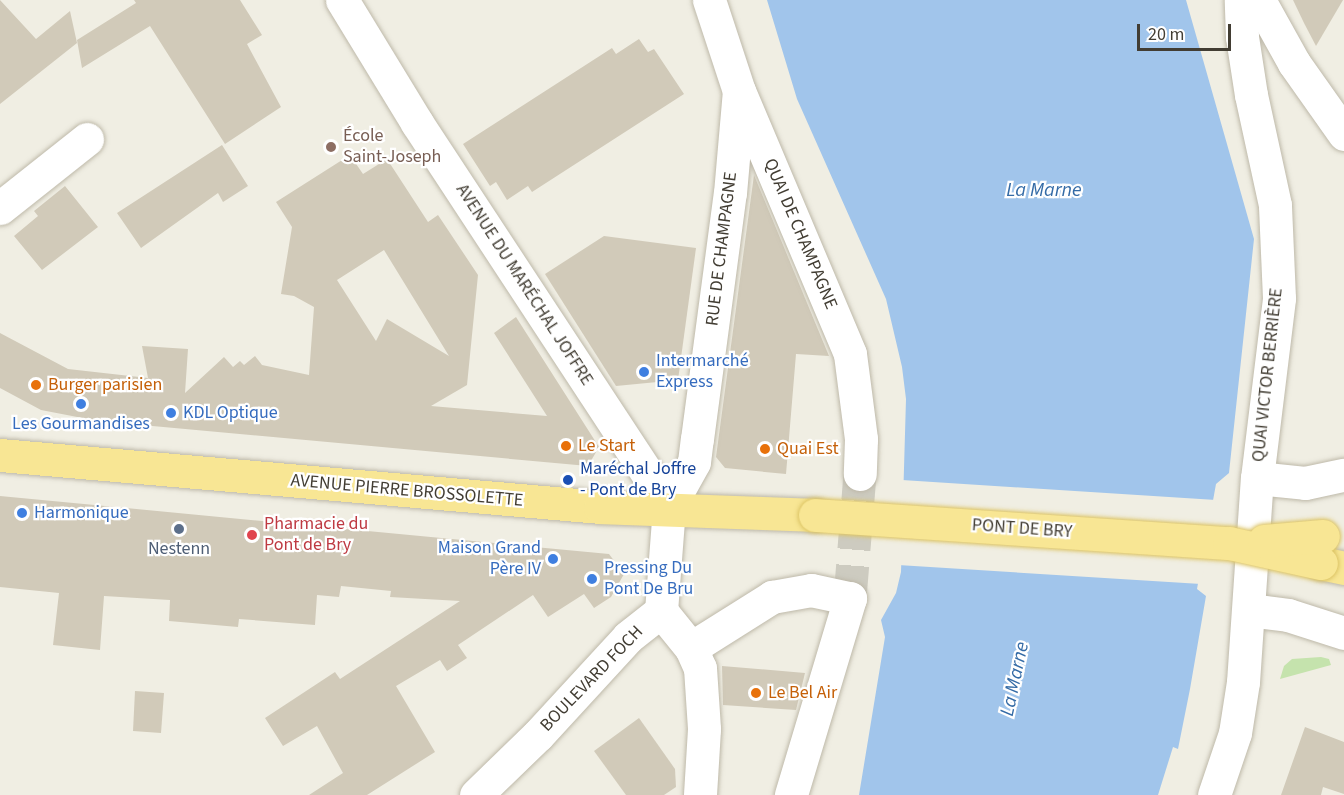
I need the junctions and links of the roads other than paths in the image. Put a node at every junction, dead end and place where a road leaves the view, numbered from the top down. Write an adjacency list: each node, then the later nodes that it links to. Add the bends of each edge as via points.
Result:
1 (342, 0): 13 (street, AVENUE DU MARÉCHAL JOFFRE, via 417,123)
2 (709, 0): 5 (street, QUAI DE CHAMPAGNE)
3 (1241, 0): 12 (street, QUAI VICTOR BERRIÈRE, via 1249,83 1275,205 1279,298)
4 (1259, 0): 6 (street, via 1294,63)
5 (739, 91): 10 (street, QUAI DE CHAMPAGNE, via 850,354 860,420); 13 (street, RUE DE CHAMPAGNE, via 730,193 694,462)
6 (1344, 134)
7 (87, 139): 8 (street)
8 (0, 208)
9 (0, 455): 13 (main road, AVENUE PIERRE BROSSOLETTE, via 600,507)
10 (860, 474)
11 (1344, 475): 12 (street, via 1305,483)
12 (1257, 478): 16 (street, QUAI VICTOR BERRIÈRE)
13 (669, 507): 14 (main road, AVENUE PIERRE BROSSOLETTE); 17 (street)
14 (815, 515): 15 (main road, PONT DE BRY, bridge)
15 (1333, 549)
16 (1249, 609): 18 (street, via 1288,615); 23 (street, QUAI VICTOR BERRIÈRE, via 1244,682 1234,733)
17 (661, 610): 19 (street); 20 (street, BOULEVARD FOCH, via 628,637)
18 (1344, 633)
19 (691, 648): 21 (street, via 699,668 704,729); 22 (street, via 772,597 811,590 850,598)
20 (477, 795)
21 (700, 795)
22 (791, 795)
23 (1214, 795)

